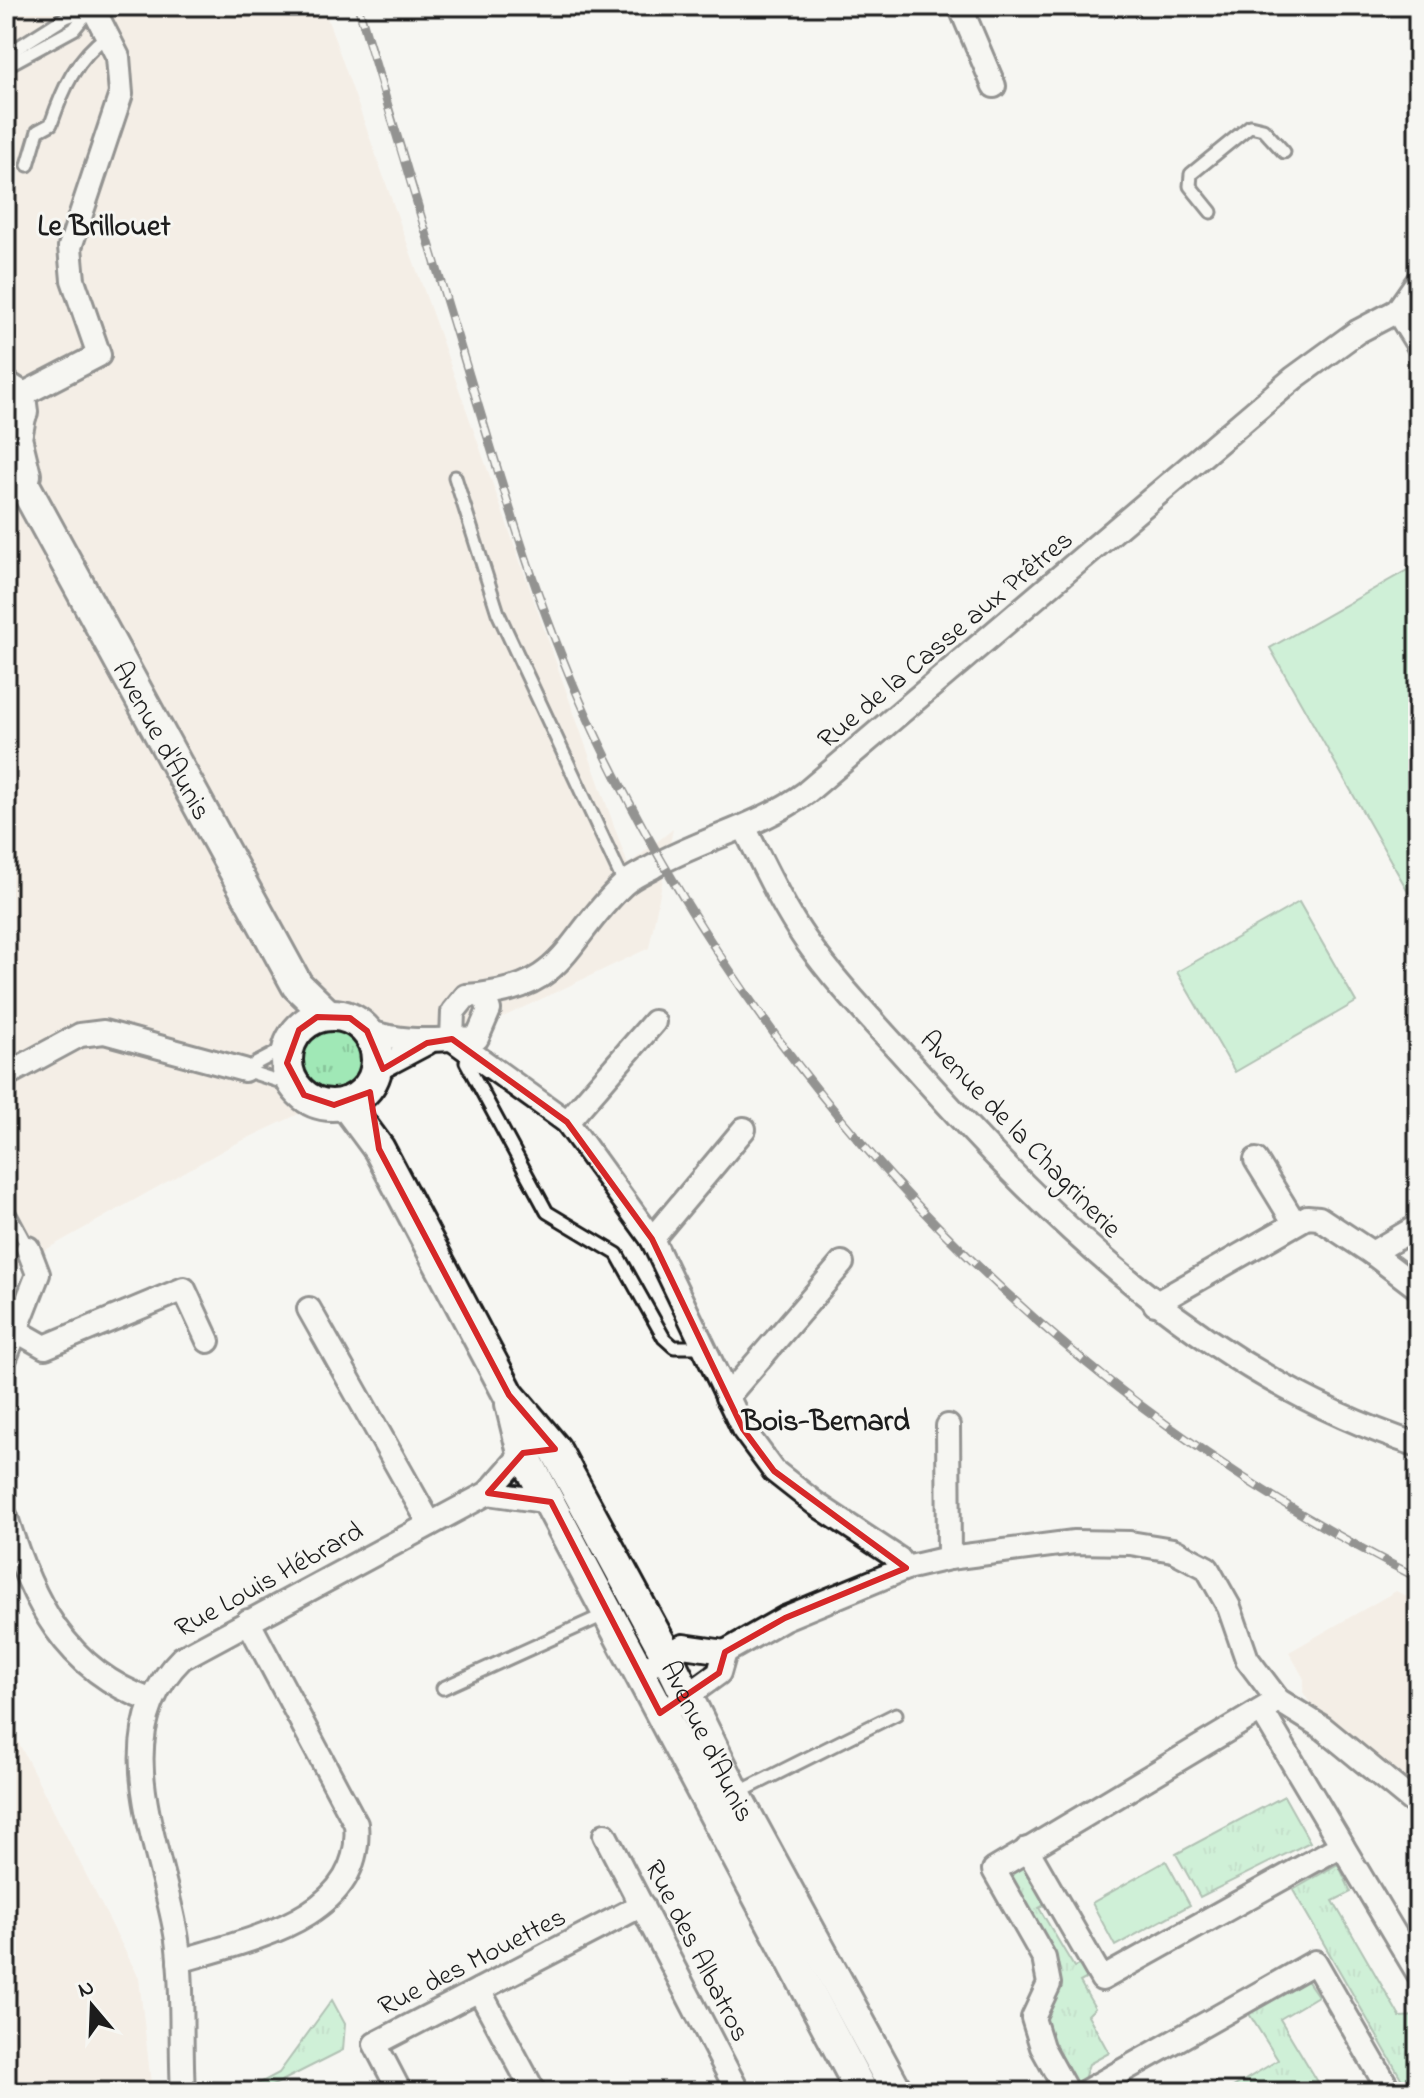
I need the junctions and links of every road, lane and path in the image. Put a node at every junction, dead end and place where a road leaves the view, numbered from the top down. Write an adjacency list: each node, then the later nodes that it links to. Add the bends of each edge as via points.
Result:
1 (960, 6): 6 (street)
2 (92, 7): 3 (street); 4 (lane); 5 (lane, via 74,29)
3 (107, 36): 8 (lane, via 86,51 51,124 38,131); 13 (street, via 118,57 121,94 70,247 73,280 99,355)
4 (6, 55)
5 (6, 66)
6 (994, 86)
7 (1284, 152): 9 (lane, via 1263,129 1250,126 1191,174 1190,186)
8 (28, 165)
9 (1211, 212)
10 (1418, 281): 11 (street, Rue de la Casse aux Prêtres)
11 (1397, 311): 12 (street); 17 (street, Rue de la Casse aux Prêtres, via 1357,332 1294,378 940,675 853,755 782,811)
12 (1418, 345)
13 (13, 407): 16 (main road, Avenue d'Aunis)
14 (6, 452): 16 (main road, Avenue d'Aunis)
15 (455, 477): 18 (lane, via 498,613)
16 (30, 492): 19 (main road, Avenue d'Aunis)
17 (744, 827): 18 (street, Rue de la Casse aux Prêtres); 42 (street, Avenue de la Chagrinerie, via 826,968 1056,1218)
18 (624, 883): 24 (street, Rue de la Casse aux Prêtres, via 568,953 541,977 484,995 489,1010 477,1038)
19 (297, 985): 20 (main road, Avenue d'Aunis); 23 (main road, Avenue d'Aunis)
20 (328, 1015): 22 (main road, via 350,1018); 23 (main road, via 317,1017)
21 (654, 1022): 31 (street)
22 (367, 1031): 25 (street, Rue de la Casse aux Prêtres); 29 (main road, via 376,1050)
23 (294, 1038): 27 (lane); 30 (main road, via 289,1072)
24 (452, 1039): 25 (street, Rue de la Casse aux Prêtres); 26 (street)
25 (427, 1043): 29 (street, Rue de la Casse aux Prêtres)
26 (471, 1052): 31 (street); 46 (lane, via 466,1062 547,1212 617,1254 674,1347)
27 (244, 1070): 28 (street, via 104,1032 80,1035); 30 (lane)
28 (6, 1075)
29 (363, 1086): 30 (main road, via 323,1104); 48 (main road, Avenue d'Aunis, via 379,1149)
30 (297, 1087)
31 (567, 1122): 37 (street)
32 (744, 1129): 37 (street)
33 (1256, 1160): 35 (street)
34 (6, 1207): 38 (lane)
35 (1294, 1222): 39 (street, via 1319,1218); 42 (street)
36 (1418, 1226): 39 (street)
37 (652, 1239): 46 (street)
38 (28, 1248): 44 (street, via 38,1274)
39 (1372, 1253): 41 (street)
40 (842, 1263): 49 (street)
41 (1418, 1288)
42 (1155, 1304): 51 (street, Avenue de la Chagrinerie, via 1282,1388)
43 (309, 1309): 57 (street)
44 (17, 1331): 45 (street, via 45,1347 184,1289); 47 (street)
45 (208, 1341)
46 (704, 1347): 49 (street)
47 (6, 1356)
48 (509, 1395): 52 (main road, Avenue d'Aunis); 53 (main road, Avenue d'Aunis)
49 (727, 1397): 59 (street, via 774,1471)
50 (948, 1426): 58 (street)
51 (1418, 1445)
52 (555, 1449): 53 (street); 63 (main road, Avenue d'Aunis)
53 (523, 1453): 54 (street); 55 (main road, Avenue d'Aunis)
54 (488, 1493): 55 (street); 57 (street, Rue Louis Hébrard)
55 (551, 1502): 60 (main road, Avenue d'Aunis)
56 (6, 1517): 67 (street, via 52,1628 98,1676)
57 (430, 1524): 61 (street, Rue Louis Hébrard)
58 (949, 1558): 59 (street); 68 (street, via 1074,1542 1173,1550 1207,1568)
59 (906, 1568): 62 (street, via 785,1618)
60 (610, 1613): 64 (main road, Avenue d'Aunis); 65 (lane)
61 (248, 1621): 67 (street, Rue Louis Hébrard, via 182,1658); 77 (street, via 356,1824 356,1859 340,1887 281,1930)
62 (725, 1652): 63 (street, via 683,1646); 66 (street, via 719,1673)
63 (667, 1656): 64 (street); 66 (main road, Avenue d'Aunis)
64 (641, 1672): 69 (main road, Avenue d'Aunis)
65 (443, 1688)
66 (687, 1699): 69 (street); 71 (main road, Avenue d'Aunis)
67 (150, 1700): 77 (street, via 143,1725 144,1802)
68 (1270, 1705): 72 (street, via 1323,1728); 74 (street); 75 (street)
69 (660, 1713): 84 (main road, Avenue d'Aunis)
70 (896, 1714): 71 (lane)
71 (735, 1794): 85 (main road, Avenue d'Aunis)
72 (1418, 1806)
73 (605, 1835): 76 (street, Rue des Albatros)
74 (1342, 1845): 75 (street, via 1102,1979); 78 (street)
75 (1027, 1849): 86 (street, via 994,1870 1044,1958 1049,1984 1033,2018)
76 (642, 1905): 79 (street, Rue des Mouettes); 83 (street, Rue des Albatros)
77 (179, 1961): 80 (street)
78 (1418, 1973)
79 (479, 1990): 81 (street, Rue des Mouettes, via 375,2044); 82 (street)
80 (183, 2092)
81 (400, 2092)
82 (534, 2092)
83 (738, 2092)
84 (862, 2092)
85 (897, 2092)
86 (1067, 2092)
87 (1085, 2092): 88 (street, via 1315,1962)
88 (1390, 2092)

